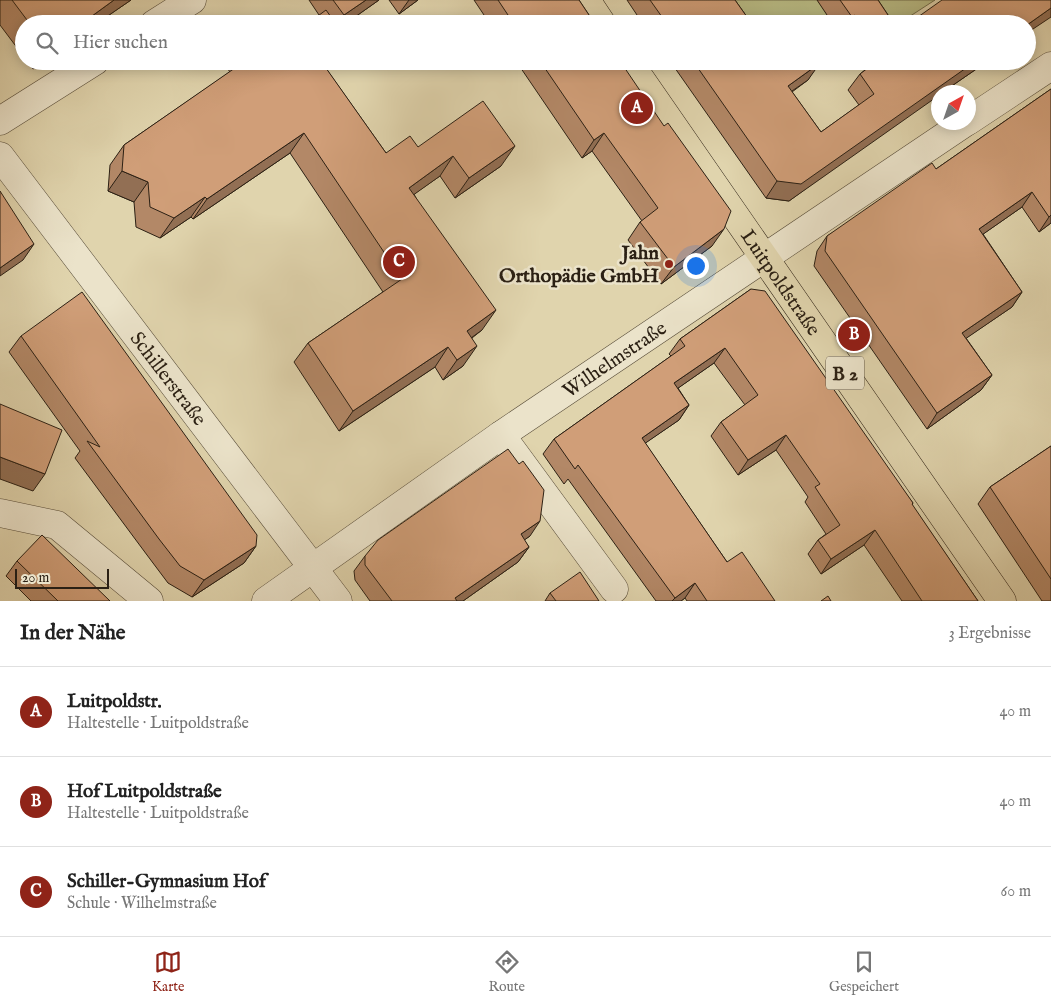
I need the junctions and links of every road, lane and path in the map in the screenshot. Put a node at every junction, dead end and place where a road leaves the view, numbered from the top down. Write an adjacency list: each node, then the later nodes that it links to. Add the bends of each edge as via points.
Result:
1 (192, 0): 3 (street)
2 (586, 0): 4 (main road)
3 (168, 15)
4 (596, 15)
5 (1051, 66): 8 (street, Wilhelmstraße)
6 (81, 70): 9 (street)
7 (634, 70): 12 (main road, Luitpoldstraße / B 2)
8 (976, 116)
9 (0, 121)
10 (955, 130): 12 (street, Wilhelmstraße)
11 (0, 156): 15 (street, Schillerstraße)
12 (764, 258): 13 (street, Wilhelmstraße); 20 (main road, Luitpoldstraße / B 2)
13 (501, 435): 15 (street, Wilhelmstraße); 16 (street)
14 (0, 513): 17 (street, via 56,525)
15 (313, 568): 18 (street, Wilhelmstraße); 19 (street, Schillerstraße)
16 (614, 589)
17 (149, 601)
18 (266, 601)
19 (338, 601)
20 (1002, 601)

